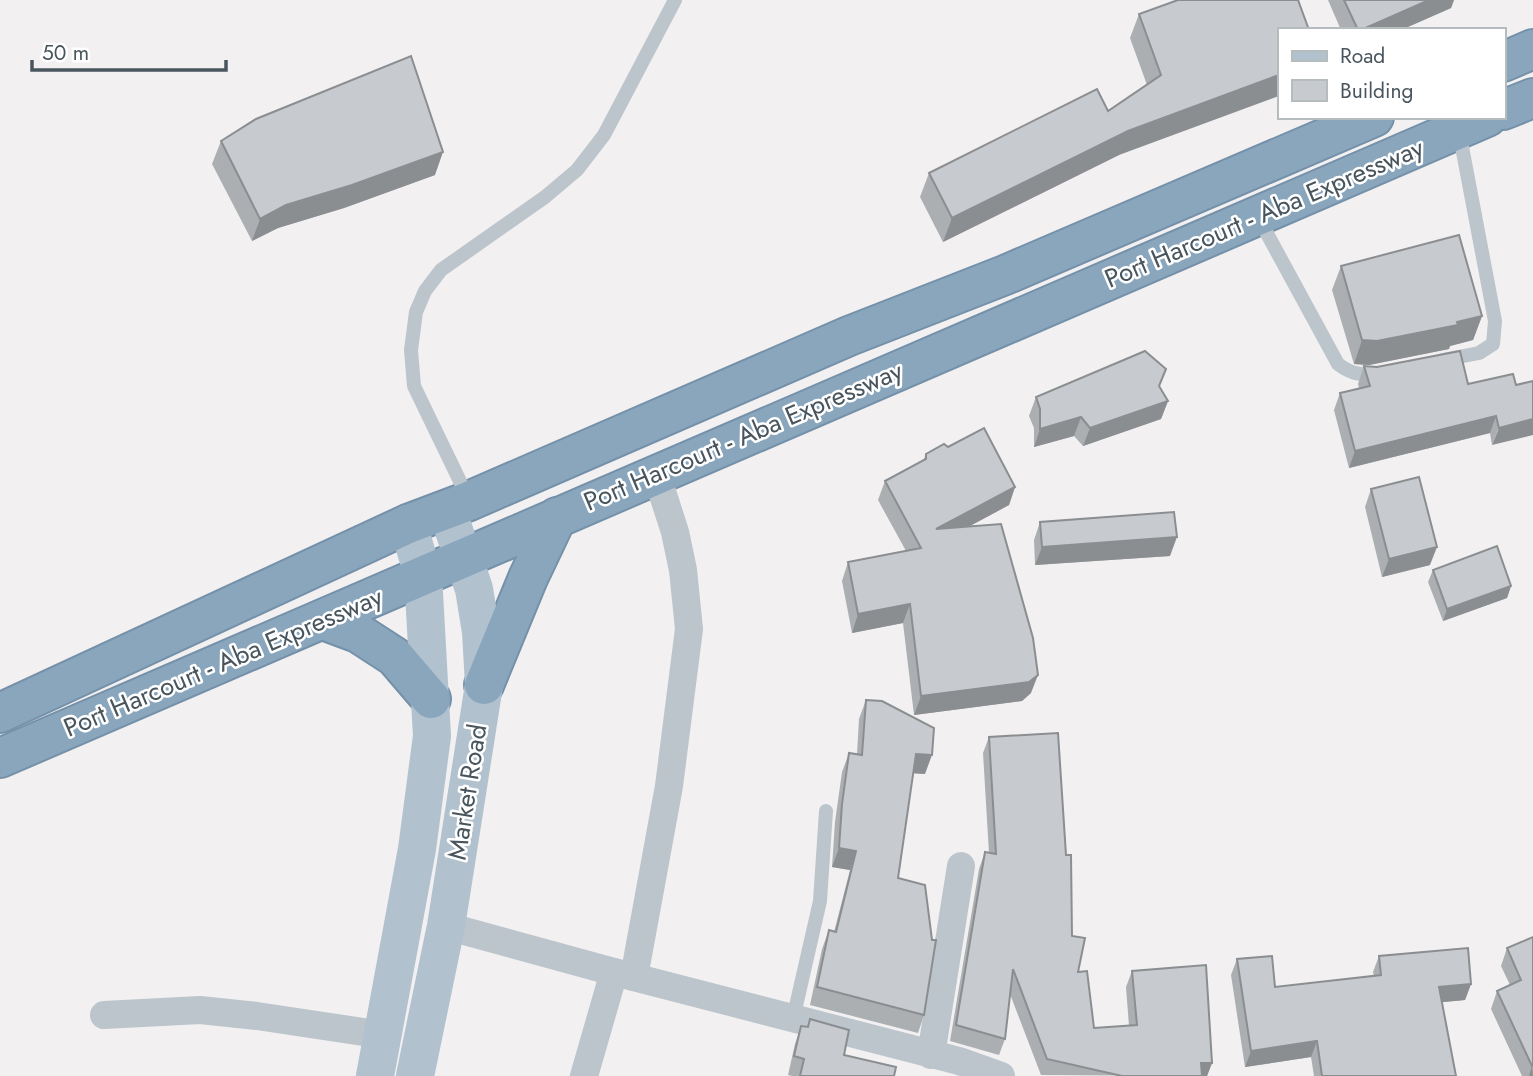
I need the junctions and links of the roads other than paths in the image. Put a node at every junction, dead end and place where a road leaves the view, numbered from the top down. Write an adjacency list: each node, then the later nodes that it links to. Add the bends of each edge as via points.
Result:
1 (675, 0): 12 (lane, via 604,135 577,170 441,270 425,291 416,312 411,350 414,386)
2 (1533, 49): 3 (highway)
3 (1505, 61)
4 (1533, 98): 5 (highway)
5 (1505, 109)
6 (1369, 119): 12 (highway, Port Harcourt - Aba Expressway)
7 (1473, 123): 8 (highway, Port Harcourt - Aba Expressway); 9 (lane, via 1493,344 1479,353)
8 (1257, 216): 10 (lane, via 1338,364 1350,373); 11 (highway, Port Harcourt - Aba Expressway)
9 (1430, 362)
10 (1394, 370)
11 (656, 473): 13 (highway, Port Harcourt - Aba Expressway); 25 (street, via 675,532 689,629 669,786)
12 (458, 505): 14 (highway, Port Harcourt - Aba Expressway); 15 (main road, Market Road)
13 (557, 517): 15 (highway, Port Harcourt - Aba Expressway); 18 (highway)
14 (408, 524): 16 (main road, Market Road); 20 (highway, Port Harcourt - Aba Expressway)
15 (464, 558): 16 (highway, Port Harcourt - Aba Expressway); 18 (main road, Market Road, via 481,632)
16 (423, 575): 17 (highway, Port Harcourt - Aba Expressway); 19 (main road, Market Road)
17 (323, 620): 19 (highway, via 358,633 395,657); 21 (highway, Port Harcourt - Aba Expressway)
18 (484, 685): 24 (main road, Market Road)
19 (431, 699): 28 (main road, Market Road, via 427,786)
20 (0, 713)
21 (0, 758)
22 (826, 811): 27 (lane, via 821,901)
23 (961, 866): 29 (street)
24 (446, 926): 25 (street); 32 (main road, Market Road)
25 (624, 975): 27 (street); 33 (street)
26 (104, 1015): 28 (street, via 200,1010)
27 (793, 1019): 29 (street)
28 (383, 1035): 31 (main road, Market Road)
29 (931, 1055): 30 (street)
30 (958, 1069): 34 (street)
31 (374, 1076)
32 (415, 1076)
33 (584, 1076)
34 (1001, 1076)

